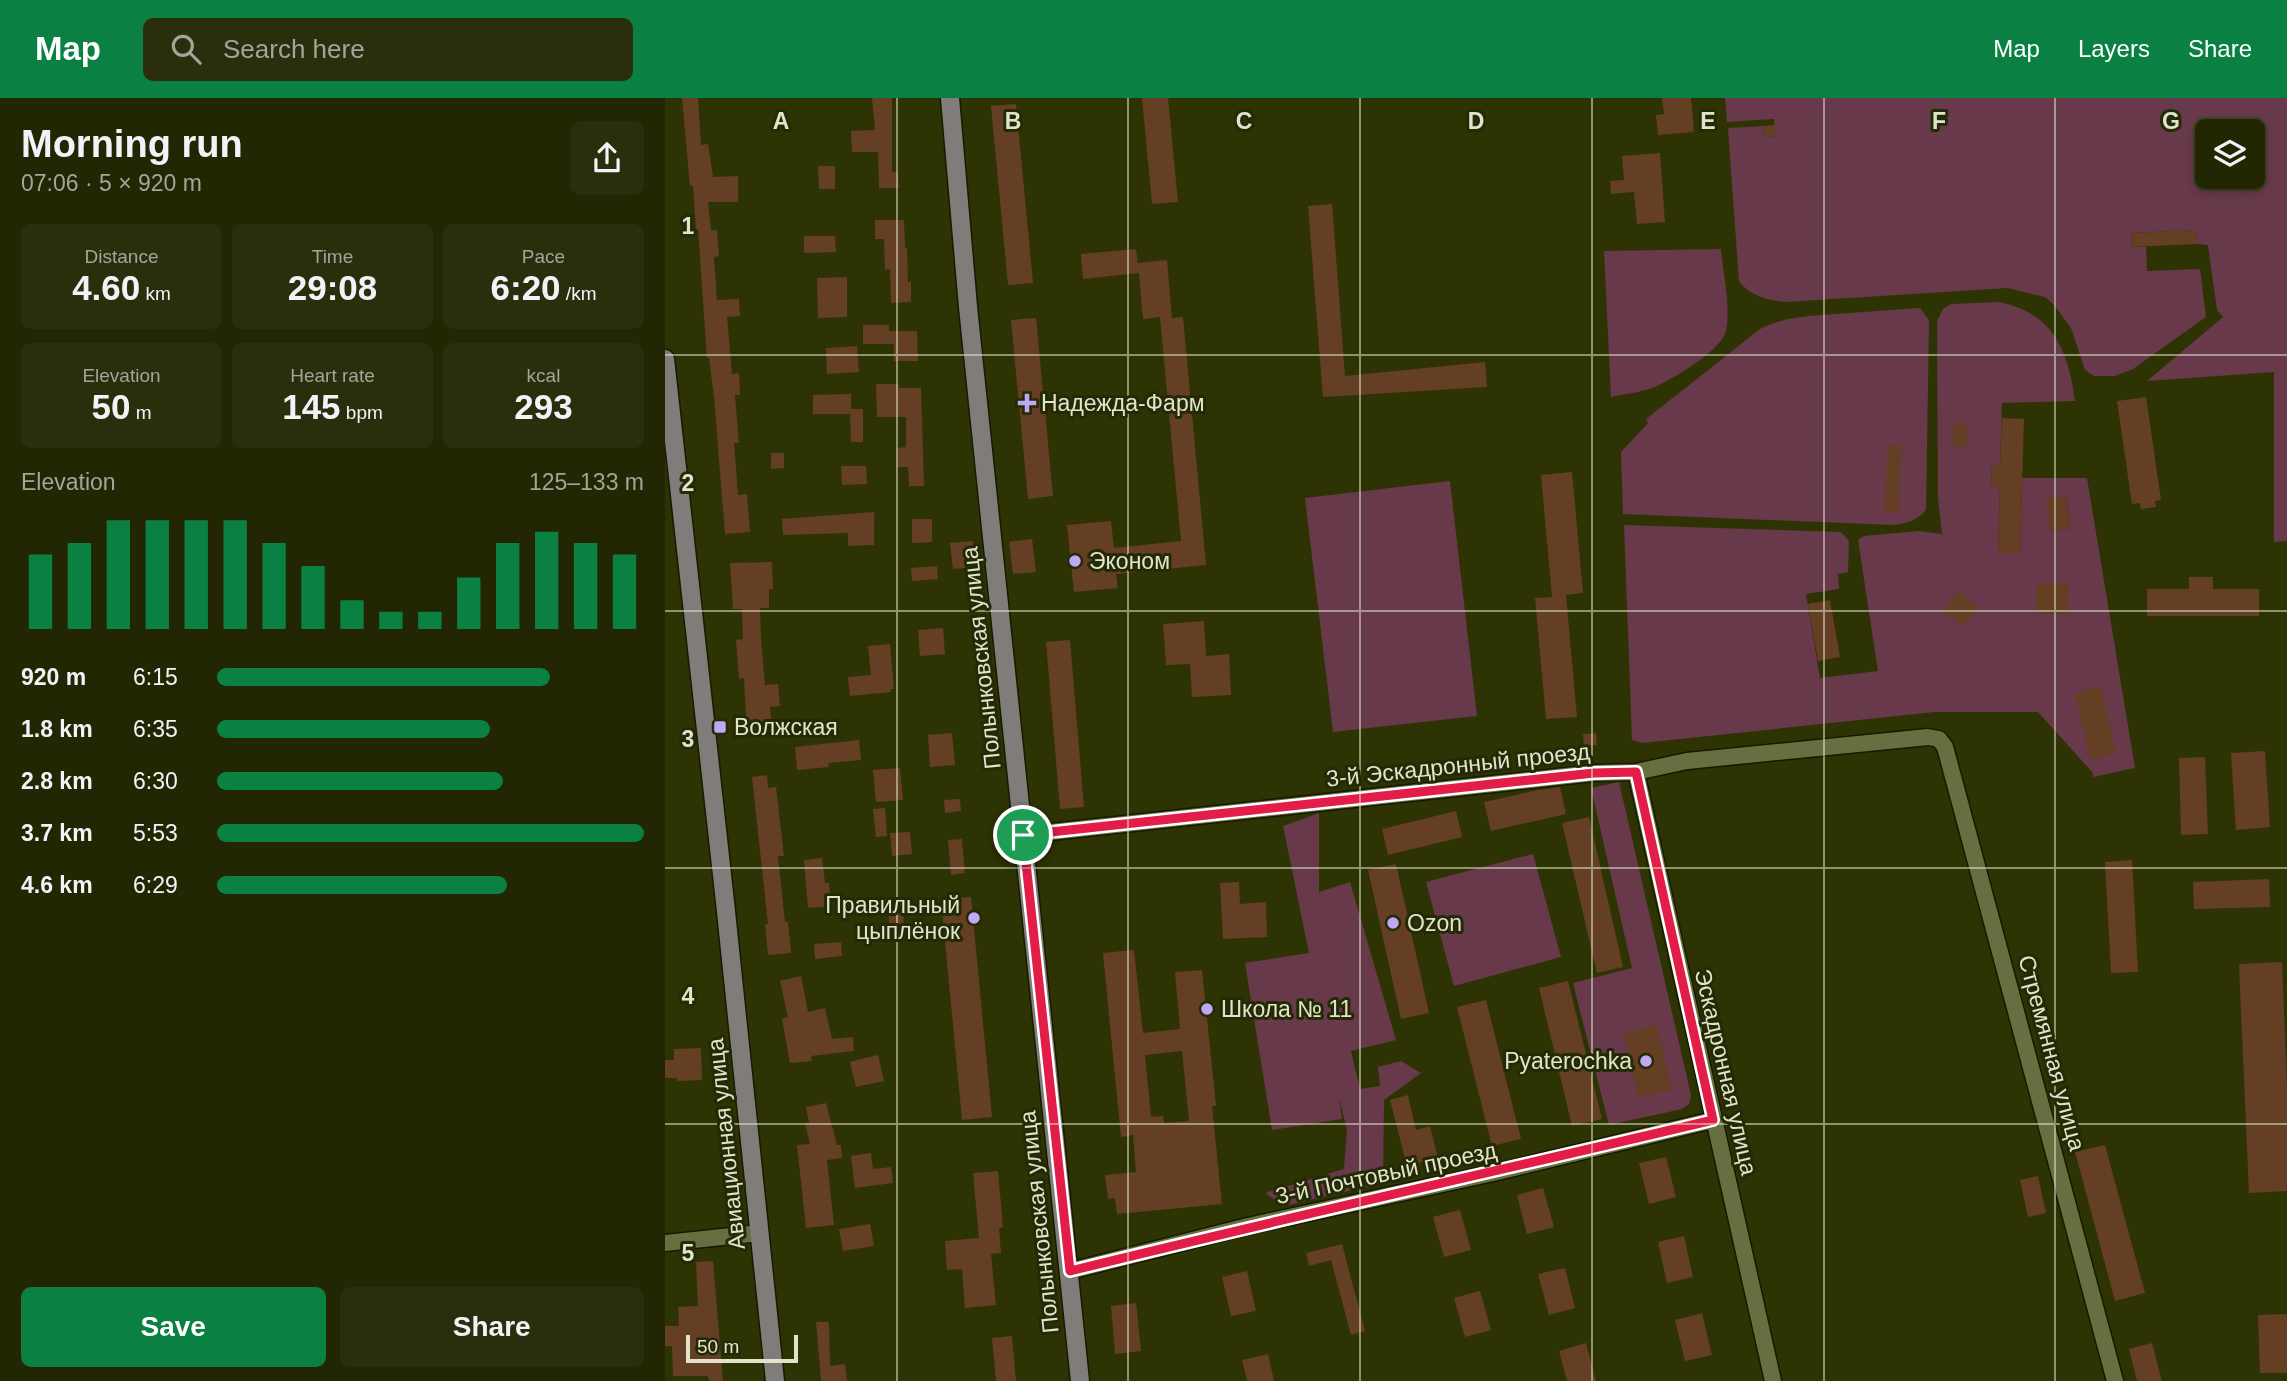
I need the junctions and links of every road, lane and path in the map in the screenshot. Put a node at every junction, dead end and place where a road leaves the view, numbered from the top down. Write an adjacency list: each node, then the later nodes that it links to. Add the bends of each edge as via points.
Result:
1 (950, 98): 6 (street, Полынковская улица)
2 (665, 359): 3 (street, Авиационная улица)
3 (673, 500): 8 (street, Авиационная улица)
4 (1939, 739): 5 (street, 3-й Эскадронный проезд, via 1687,761); 14 (street, Стремянная улица, via 1945,747)
5 (1636, 772): 6 (street, 3-й Эскадронный проезд); 7 (street, Эскадронная улица)
6 (1023, 835): 10 (street, Полынковская улица)
7 (1713, 1120): 10 (street, 3-й Почтовый проезд); 13 (street, Эскадронная улица)
8 (760, 1233): 9 (street); 11 (street, Авиационная улица)
9 (665, 1243)
10 (1070, 1271): 12 (street, Полынковская улица)
11 (775, 1381)
12 (1080, 1381)
13 (1773, 1381)
14 (2115, 1381)

